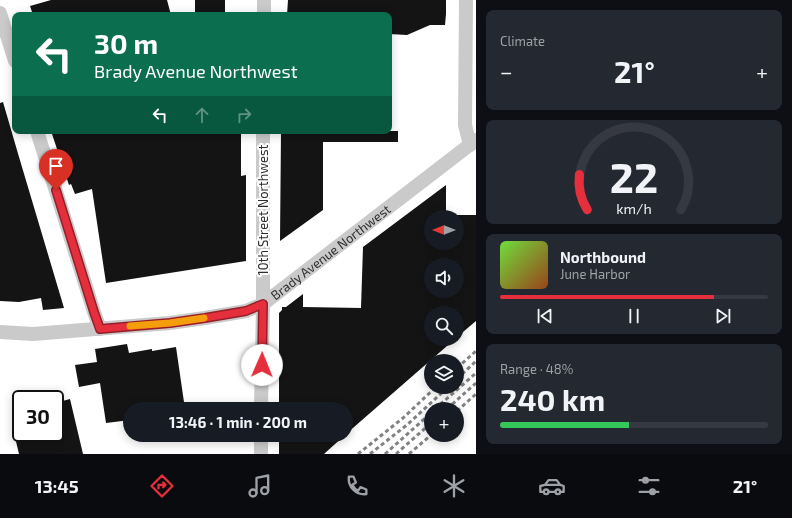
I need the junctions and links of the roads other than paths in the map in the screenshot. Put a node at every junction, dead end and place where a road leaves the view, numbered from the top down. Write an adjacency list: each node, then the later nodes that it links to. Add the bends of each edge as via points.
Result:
1 (264, 0): 3 (street)
2 (466, 0): 8 (street, via 465,125)
3 (264, 12)
4 (0, 13): 5 (street)
5 (12, 51)
6 (38, 134): 10 (street)
7 (263, 134): 9 (street, 10th Street Northwest)
8 (473, 143): 9 (street, Brady Avenue Northwest)
9 (263, 304): 10 (street, Brady Avenue Northwest, via 246,311 205,318); 12 (street, 10th Street Northwest)
10 (100, 329): 11 (street, Brady Avenue Northwest, via 34,334)
11 (0, 332)
12 (261, 402)
13 (261, 442): 14 (street)
14 (261, 454)

